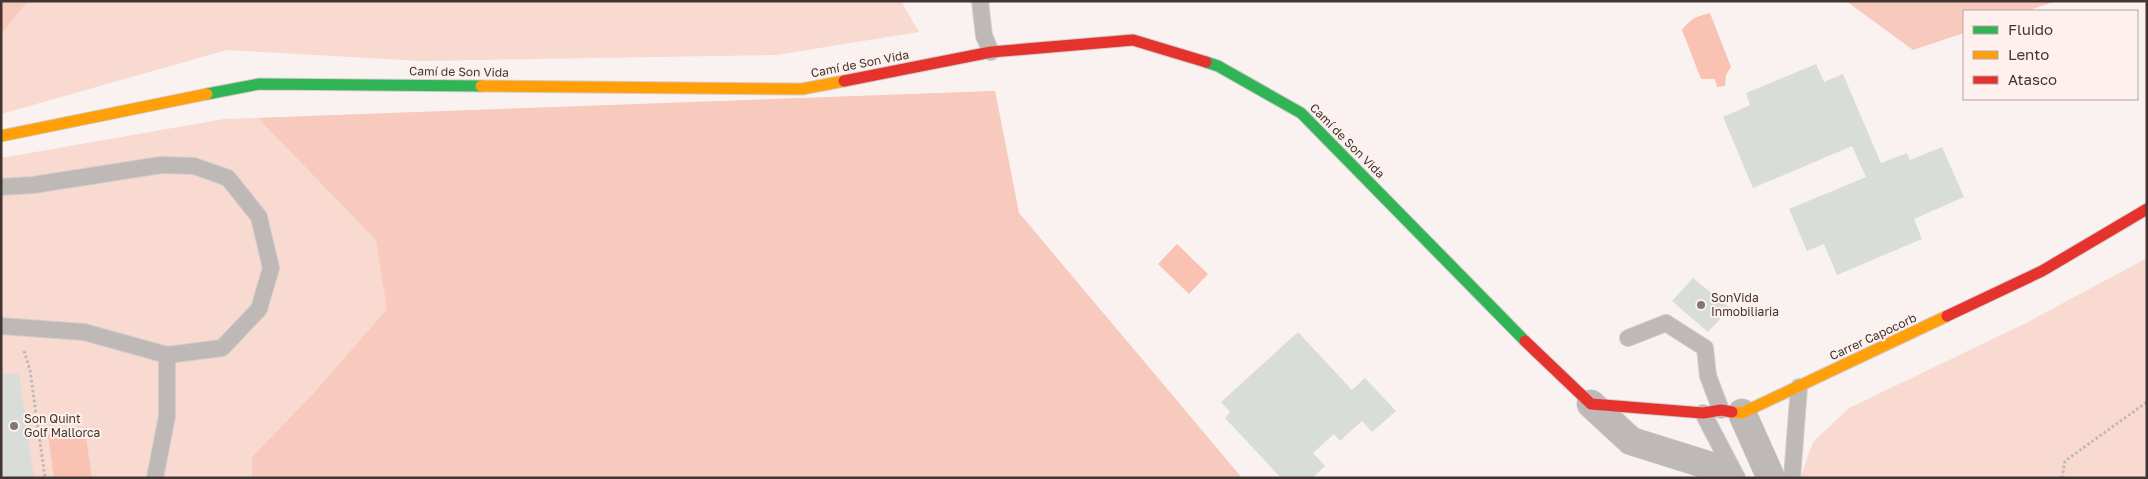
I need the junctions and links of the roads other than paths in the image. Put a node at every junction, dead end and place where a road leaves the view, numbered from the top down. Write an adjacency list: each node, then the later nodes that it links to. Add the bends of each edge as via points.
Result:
1 (980, 1): 2 (lane, via 984,36)
2 (991, 52): 3 (street, Camí de Son Vida, via 802,89 259,84); 10 (street, Camí de Son Vida, via 1133,40 1218,66 1301,113 1520,338)
3 (1, 136)
4 (1, 187): 8 (lane, via 161,165 194,166 228,178 259,217 270,268 259,309 222,348)
5 (2147, 209): 9 (street, Carrer Capocorb, via 2042,271)
6 (9, 326): 8 (lane, via 84,332)
7 (1628, 338): 11 (lane, via 1666,323 1705,348 1708,376)
8 (167, 354): 13 (lane, via 167,416)
9 (1799, 387): 11 (street, Carrer Capocorb); 17 (lane)
10 (1591, 404): 12 (street, Carrer Capocorb); 14 (street, via 1631,441 1714,467)
11 (1732, 412): 12 (street, Carrer Capocorb); 16 (street)
12 (1703, 413): 15 (lane)
13 (155, 478)
14 (1729, 478)
15 (1737, 478)
16 (1771, 478)
17 (1792, 478)

